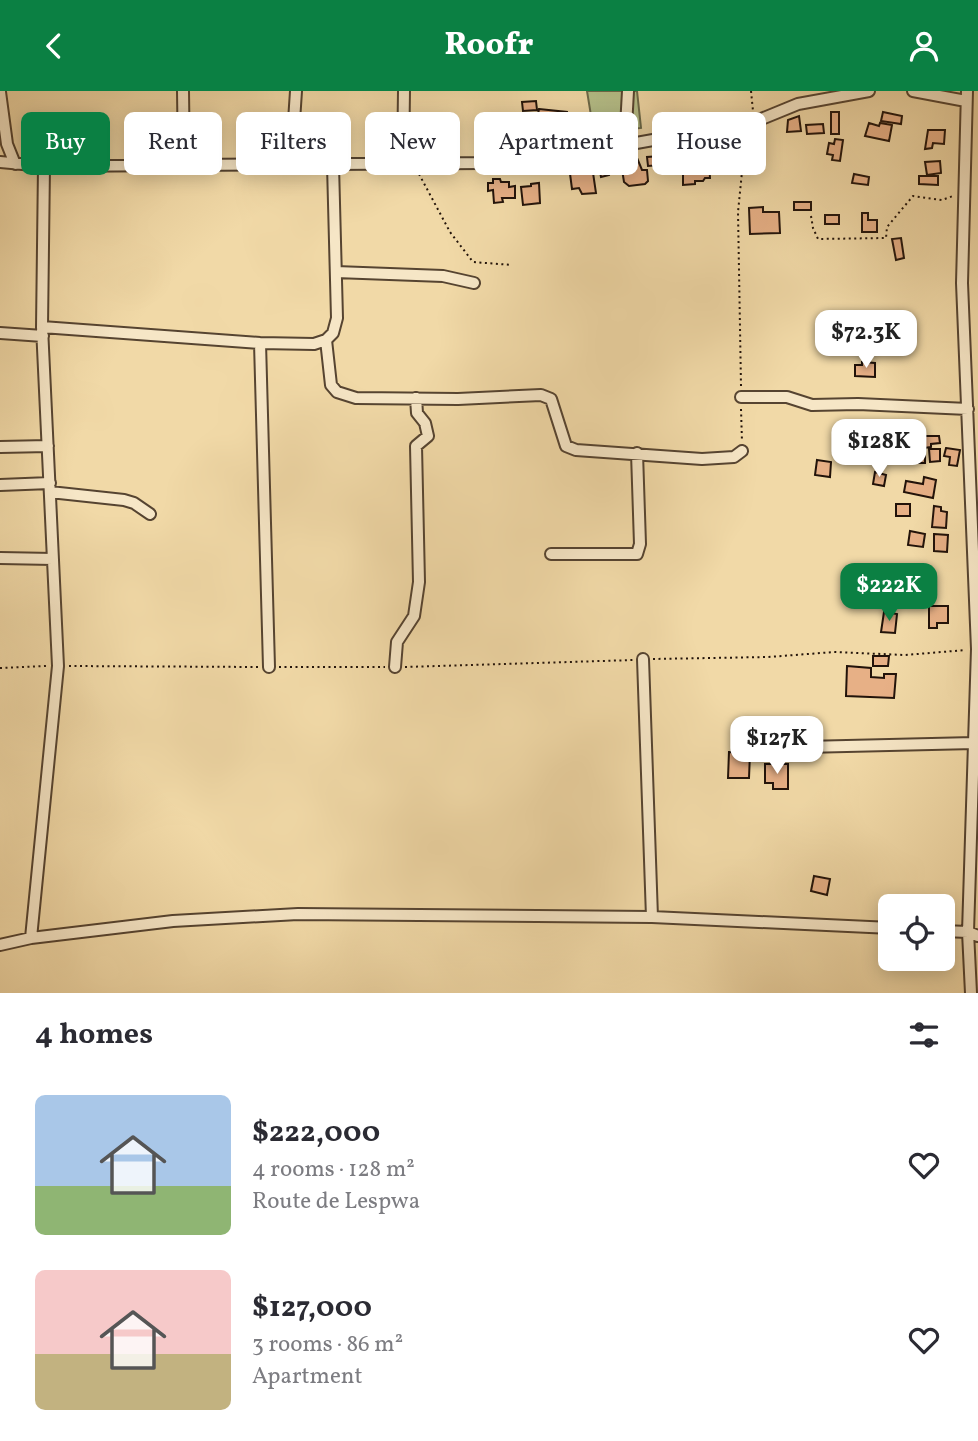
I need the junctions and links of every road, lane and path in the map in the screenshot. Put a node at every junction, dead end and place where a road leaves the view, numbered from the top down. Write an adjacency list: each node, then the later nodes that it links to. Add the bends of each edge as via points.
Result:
1 (183, 91): 10 (street)
2 (296, 91): 11 (street)
3 (404, 91): 12 (street)
4 (628, 91): 13 (street)
5 (751, 91): 14 (path)
6 (869, 91): 15 (street, via 798,104)
7 (912, 91): 9 (street)
8 (0, 92): 17 (street, via 7,144)
9 (967, 96): 23 (street)
10 (183, 112)
11 (295, 112)
12 (405, 112)
13 (627, 112)
14 (753, 112)
15 (766, 116)
16 (0, 162): 17 (street)
17 (15, 164): 18 (street)
18 (21, 164)
19 (44, 175): 28 (street)
20 (333, 175): 26 (street)
21 (415, 175): 25 (path, via 473,261)
22 (742, 175): 32 (path, via 738,212)
23 (964, 192): 24 (path, via 942,200 913,196 887,227 886,238 818,239); 34 (street, via 962,283)
24 (811, 216)
25 (512, 265)
26 (336, 272): 27 (street, via 443,276); 30 (street, via 337,319)
27 (474, 283)
28 (43, 331): 29 (street); 31 (street); 35 (street)
29 (0, 333)
30 (326, 340): 31 (street); 33 (street, via 331,385 337,391 356,397)
31 (261, 343): 50 (street)
32 (741, 397): 34 (street, via 787,397 812,405); 37 (path)
33 (416, 398): 38 (street, via 541,395 551,399 566,446); 51 (street, via 417,413 428,436 416,446 419,582 414,616 397,642)
34 (968, 409): 42 (street)
35 (48, 446): 36 (street); 40 (street)
36 (0, 447)
37 (742, 451): 38 (street, via 734,457 702,459)
38 (637, 453): 43 (street, via 637,554)
39 (0, 485): 40 (street)
40 (50, 488): 41 (street, via 124,500); 45 (street)
41 (150, 514)
42 (975, 531): 46 (street)
43 (551, 554)
44 (0, 558): 45 (street)
45 (53, 559): 48 (street)
46 (977, 649): 47 (path, via 905,655 834,652); 52 (street)
47 (643, 659): 51 (path); 54 (street)
48 (58, 666): 49 (path); 50 (path); 58 (street)
49 (0, 667)
50 (269, 667): 51 (path)
51 (395, 667)
52 (974, 743): 53 (street); 57 (street)
53 (761, 748)
54 (652, 917): 55 (street); 58 (street, via 298,914 173,921)
55 (878, 928)
56 (955, 932): 57 (street)
57 (973, 934): 60 (street)
58 (31, 938): 59 (street)
59 (0, 945)
60 (971, 993)

